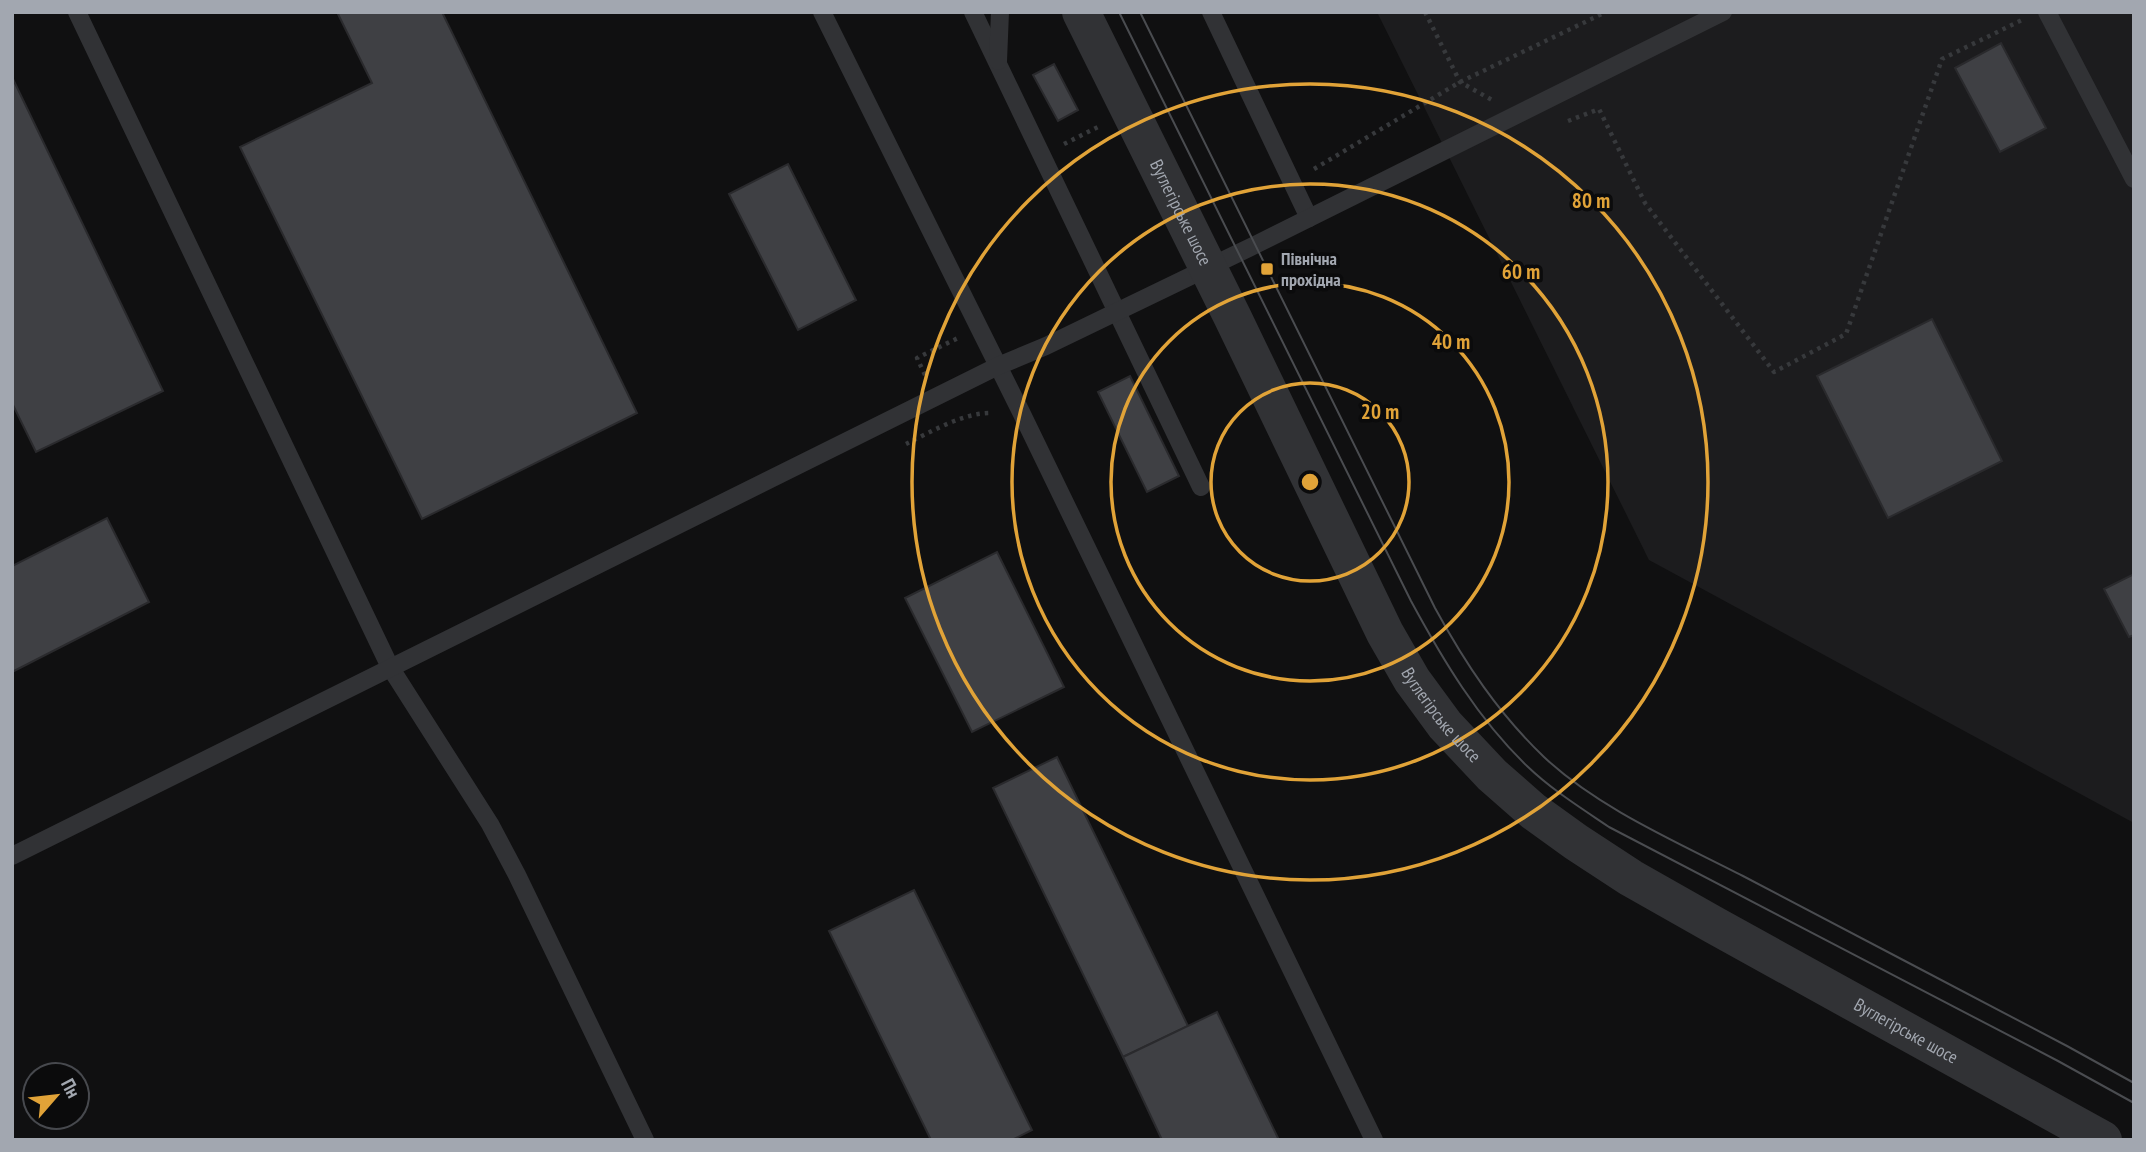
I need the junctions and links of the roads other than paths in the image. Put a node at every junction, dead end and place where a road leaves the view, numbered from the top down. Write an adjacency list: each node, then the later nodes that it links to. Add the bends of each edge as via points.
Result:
1 (77, 12): 16 (lane)
2 (822, 12): 14 (lane)
3 (973, 12): 9 (lane)
4 (1000, 12): 9 (lane)
5 (1081, 12): 12 (street, Вуглегірське шосе)
6 (1211, 12): 11 (lane)
7 (1723, 12): 11 (lane)
8 (2047, 12): 10 (lane)
9 (998, 64): 13 (lane)
10 (2134, 179)
11 (1309, 218): 12 (lane)
12 (1207, 267): 13 (lane); 20 (street, Вуглегірське шосе, via 1385,633 1412,680 1492,775 1532,811 1630,878)
13 (1116, 311): 14 (lane); 15 (lane)
14 (998, 366): 16 (lane); 19 (lane)
15 (1201, 487)
16 (390, 667): 17 (lane); 18 (lane, via 490,824)
17 (12, 856)
18 (645, 1140)
19 (1374, 1140)
20 (2103, 1140)

